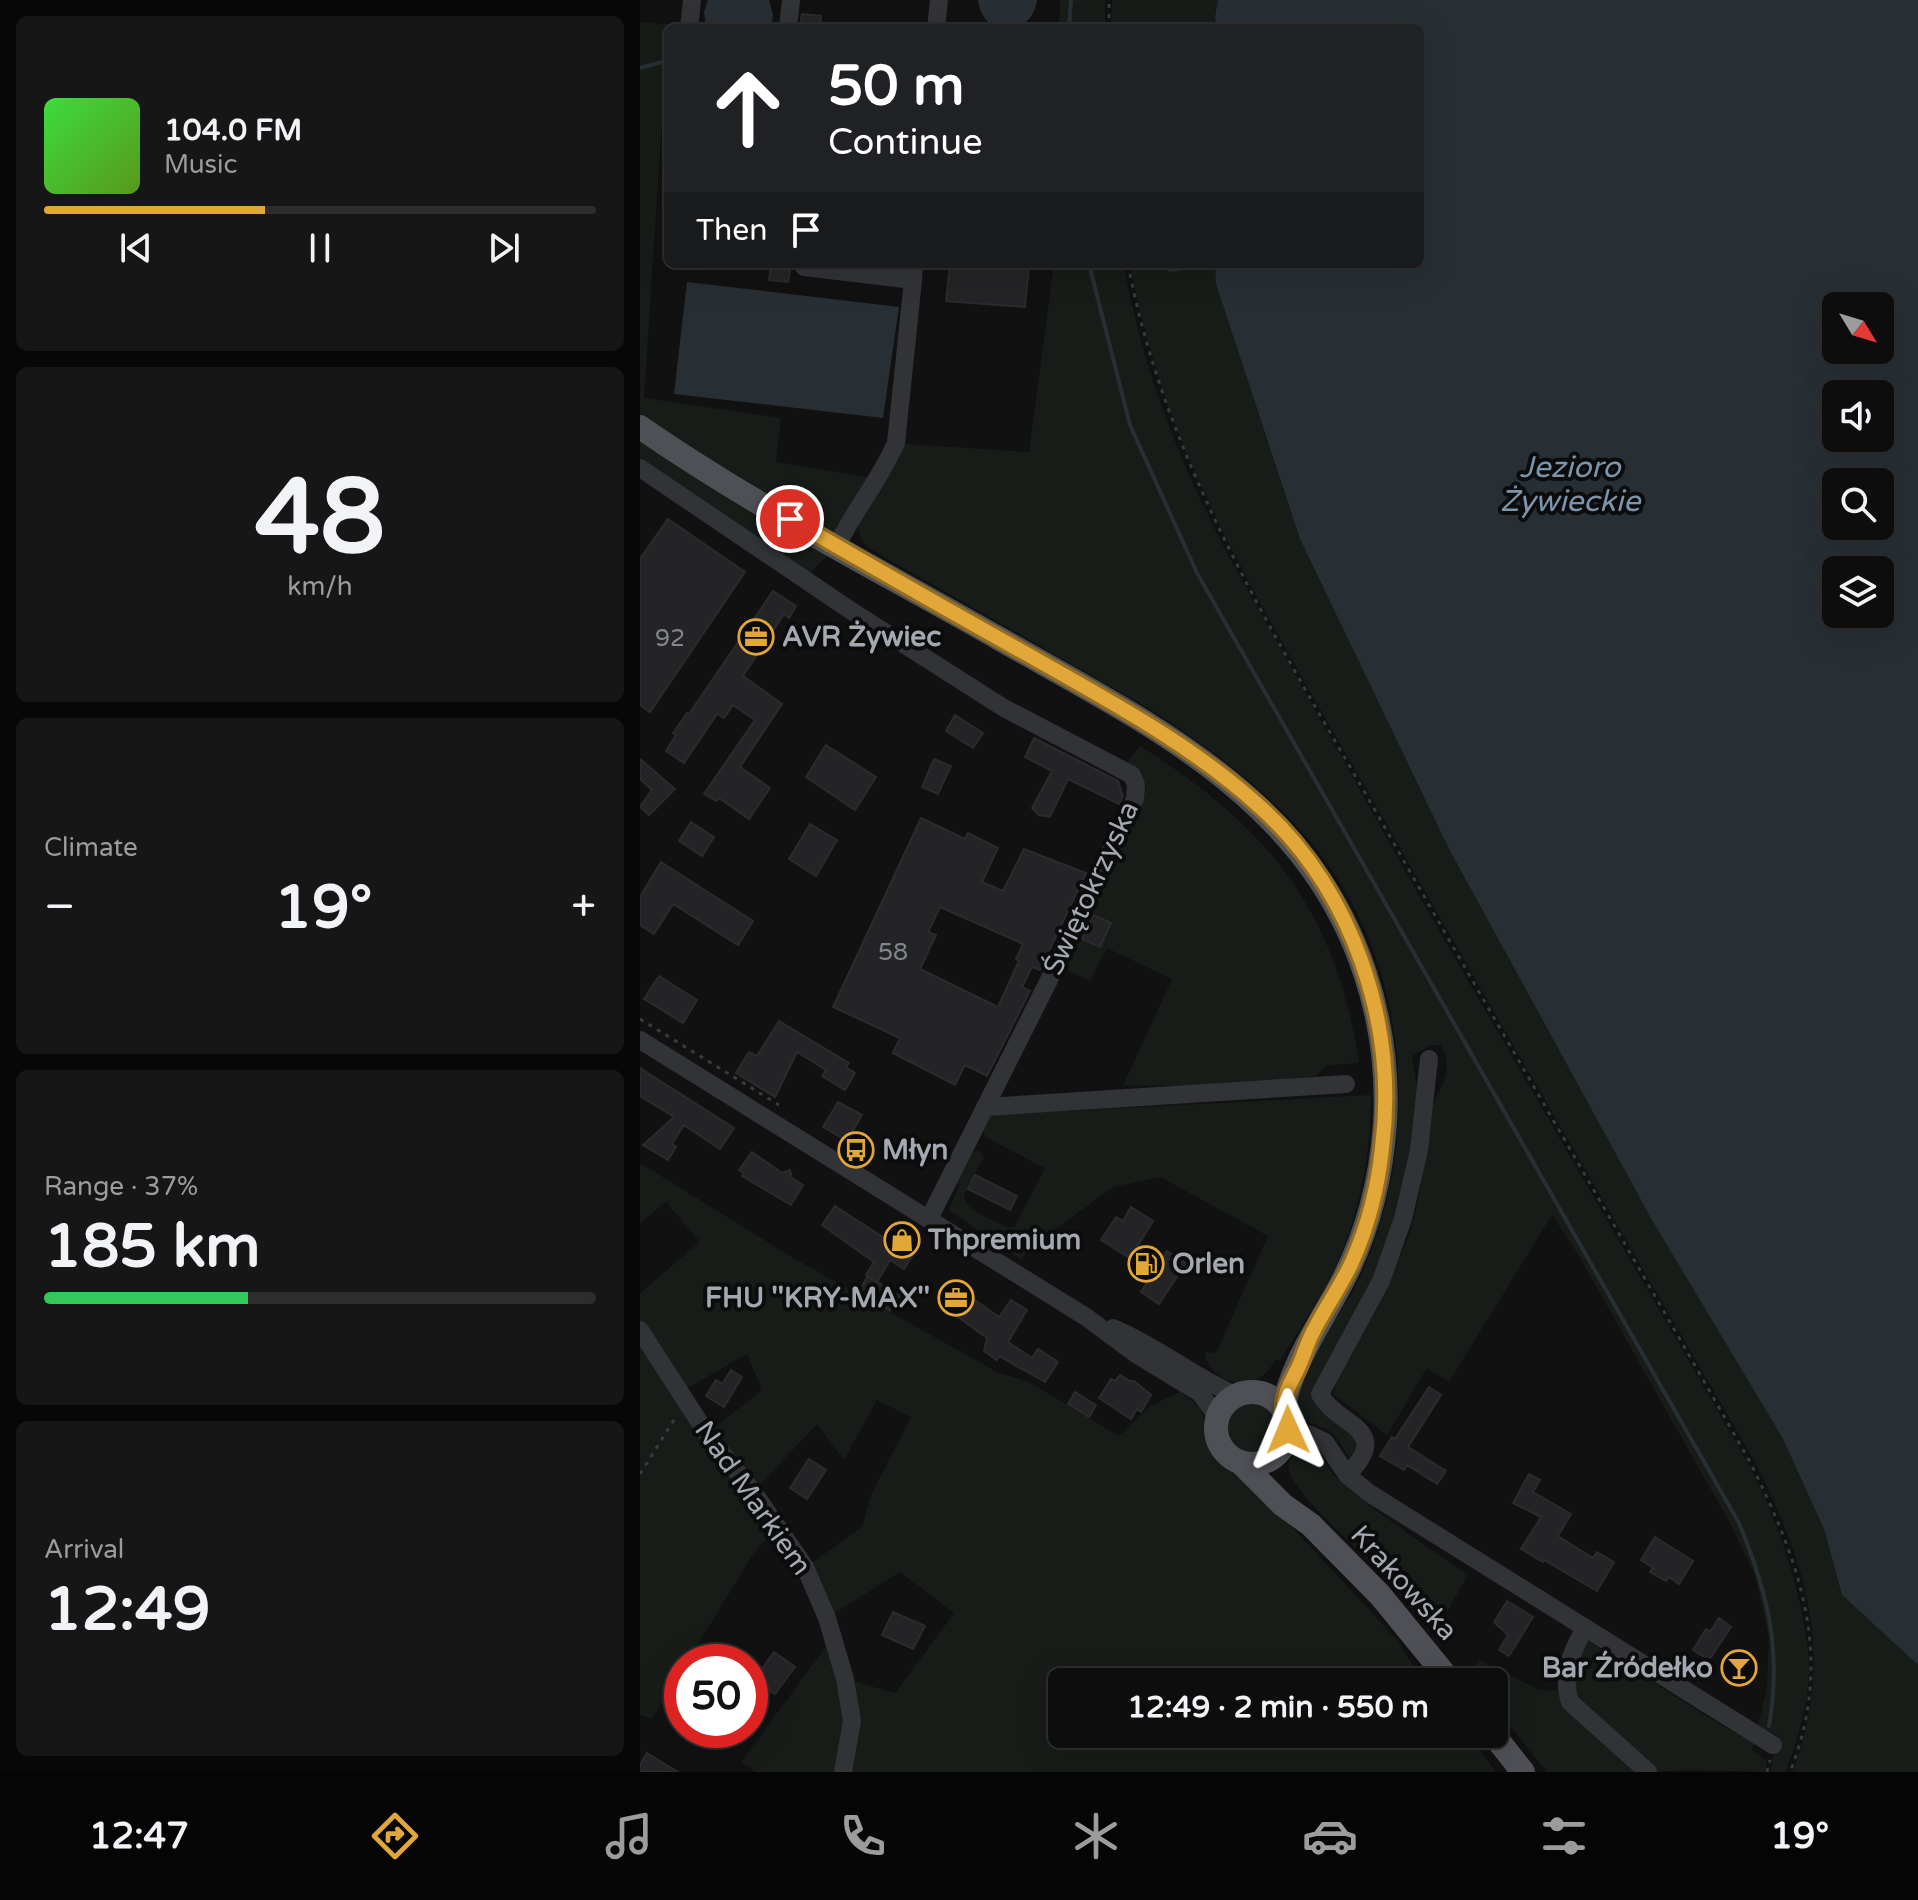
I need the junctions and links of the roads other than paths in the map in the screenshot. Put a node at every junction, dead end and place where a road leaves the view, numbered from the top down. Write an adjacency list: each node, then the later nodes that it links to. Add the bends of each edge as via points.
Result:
1 (692, 0): 4 (street)
2 (791, 0): 5 (street)
3 (939, 0): 6 (street)
4 (689, 24)
5 (788, 24)
6 (936, 24)
7 (826, 268): 8 (street)
8 (914, 272): 11 (street, via 896,443)
9 (640, 427): 11 (main road)
10 (640, 468): 15 (street, Świętokrzyska, via 1004,708 1132,775 1135,799 1106,848)
11 (837, 546): 19 (main road, via 1114,704 1208,764 1276,823 1327,890 1356,948 1375,1007 1385,1120 1375,1195 1360,1241)
12 (640, 1040): 16 (street)
13 (1429, 1059): 25 (street, via 1419,1150 1403,1219 1381,1281 1320,1394 1363,1433 1361,1459)
14 (1346, 1084): 15 (street)
15 (985, 1107): 16 (street, Świętokrzyska)
16 (929, 1219): 17 (street)
17 (1086, 1317): 20 (street, via 1144,1341 1213,1384); 21 (street, via 1200,1393)
18 (640, 1330): 31 (street, Nad Markiem, via 707,1434 805,1567 845,1679 852,1721)
19 (1313, 1332): 20 (main road, via 1274,1377); 22 (main road, via 1288,1390)
20 (1247, 1394): 21 (main road, via 1223,1407); 22 (main road, via 1272,1398)
21 (1218, 1418): 24 (main road, via 1219,1441)
22 (1286, 1420): 23 (main road); 25 (street, via 1325,1442)
23 (1277, 1454): 24 (main road, via 1260,1463); 26 (main road, Krakowska, via 1281,1479)
24 (1240, 1462): 26 (main road, Krakowska)
25 (1347, 1475): 27 (street)
26 (1311, 1525): 28 (main road, Krakowska, via 1380,1595)
27 (1585, 1628): 29 (street); 33 (street, via 1566,1670 1570,1702)
28 (1440, 1668)
29 (1773, 1745)
30 (1504, 1748): 32 (main road)
31 (843, 1772)
32 (1523, 1772)
33 (1648, 1772)

